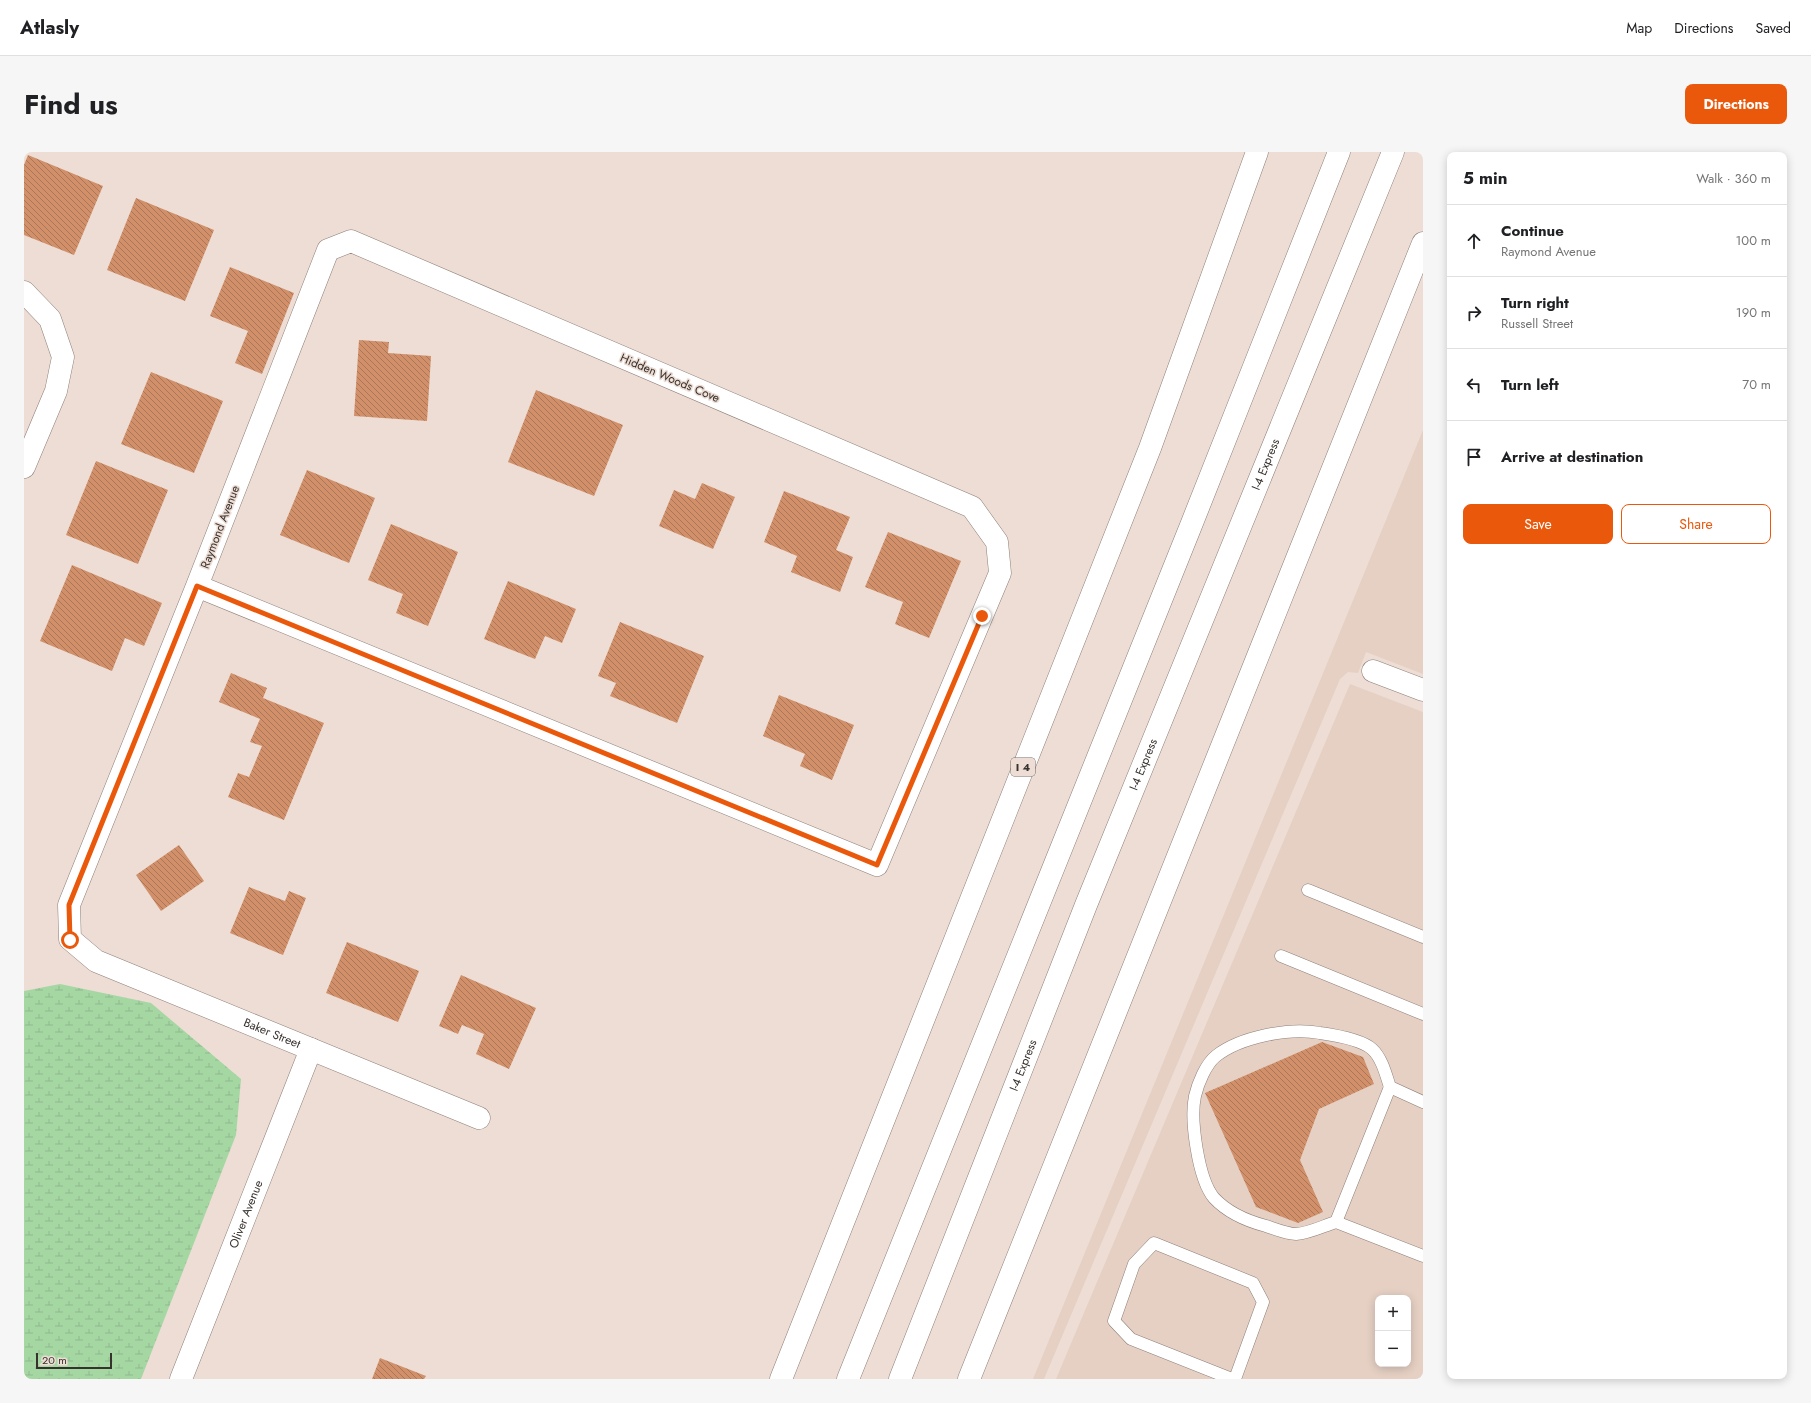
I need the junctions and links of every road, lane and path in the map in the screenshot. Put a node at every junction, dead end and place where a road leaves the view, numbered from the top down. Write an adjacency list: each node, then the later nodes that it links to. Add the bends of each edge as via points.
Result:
1 (1257, 152): 23 (main road, I 4, via 1150,448)
2 (1339, 152): 24 (main road)
3 (1393, 152): 25 (main road, I-4 Express, via 1086,905)
4 (1423, 242): 26 (main road)
5 (328, 250): 8 (main road, Raymond Avenue); 8 (main road, Hidden Woods Cove, via 351,241 972,507 997,542 1000,573 877,865)
6 (24, 292): 7 (main road, via 50,319 63,357 56,391)
7 (24, 467)
8 (197, 586): 13 (main road, Raymond Avenue, via 69,905)
9 (1373, 671): 10 (main road)
10 (1423, 690)
11 (1308, 890): 12 (lane)
12 (1423, 937)
13 (70, 940): 16 (main road, Baker Street, via 96,961)
14 (1281, 956): 15 (lane)
15 (1423, 1013)
16 (311, 1049): 19 (main road, Baker Street); 22 (main road, Oliver Avenue)
17 (1390, 1087): 18 (lane); 20 (lane); 20 (lane, via 1372,1049 1346,1038 1318,1032 1285,1032 1252,1037 1216,1056 1204,1073 1195,1095 1193,1116 1200,1166 1214,1197 1238,1217 1294,1234)
18 (1423, 1102)
19 (479, 1118)
20 (1336, 1222): 21 (lane)
21 (1423, 1256)
22 (181, 1379)
23 (781, 1379)
24 (848, 1379)
25 (900, 1379)
26 (969, 1379)
27 (1233, 1379): 27 (lane, via 1263,1302 1253,1284 1154,1243 1134,1264 1114,1321 1131,1339)

